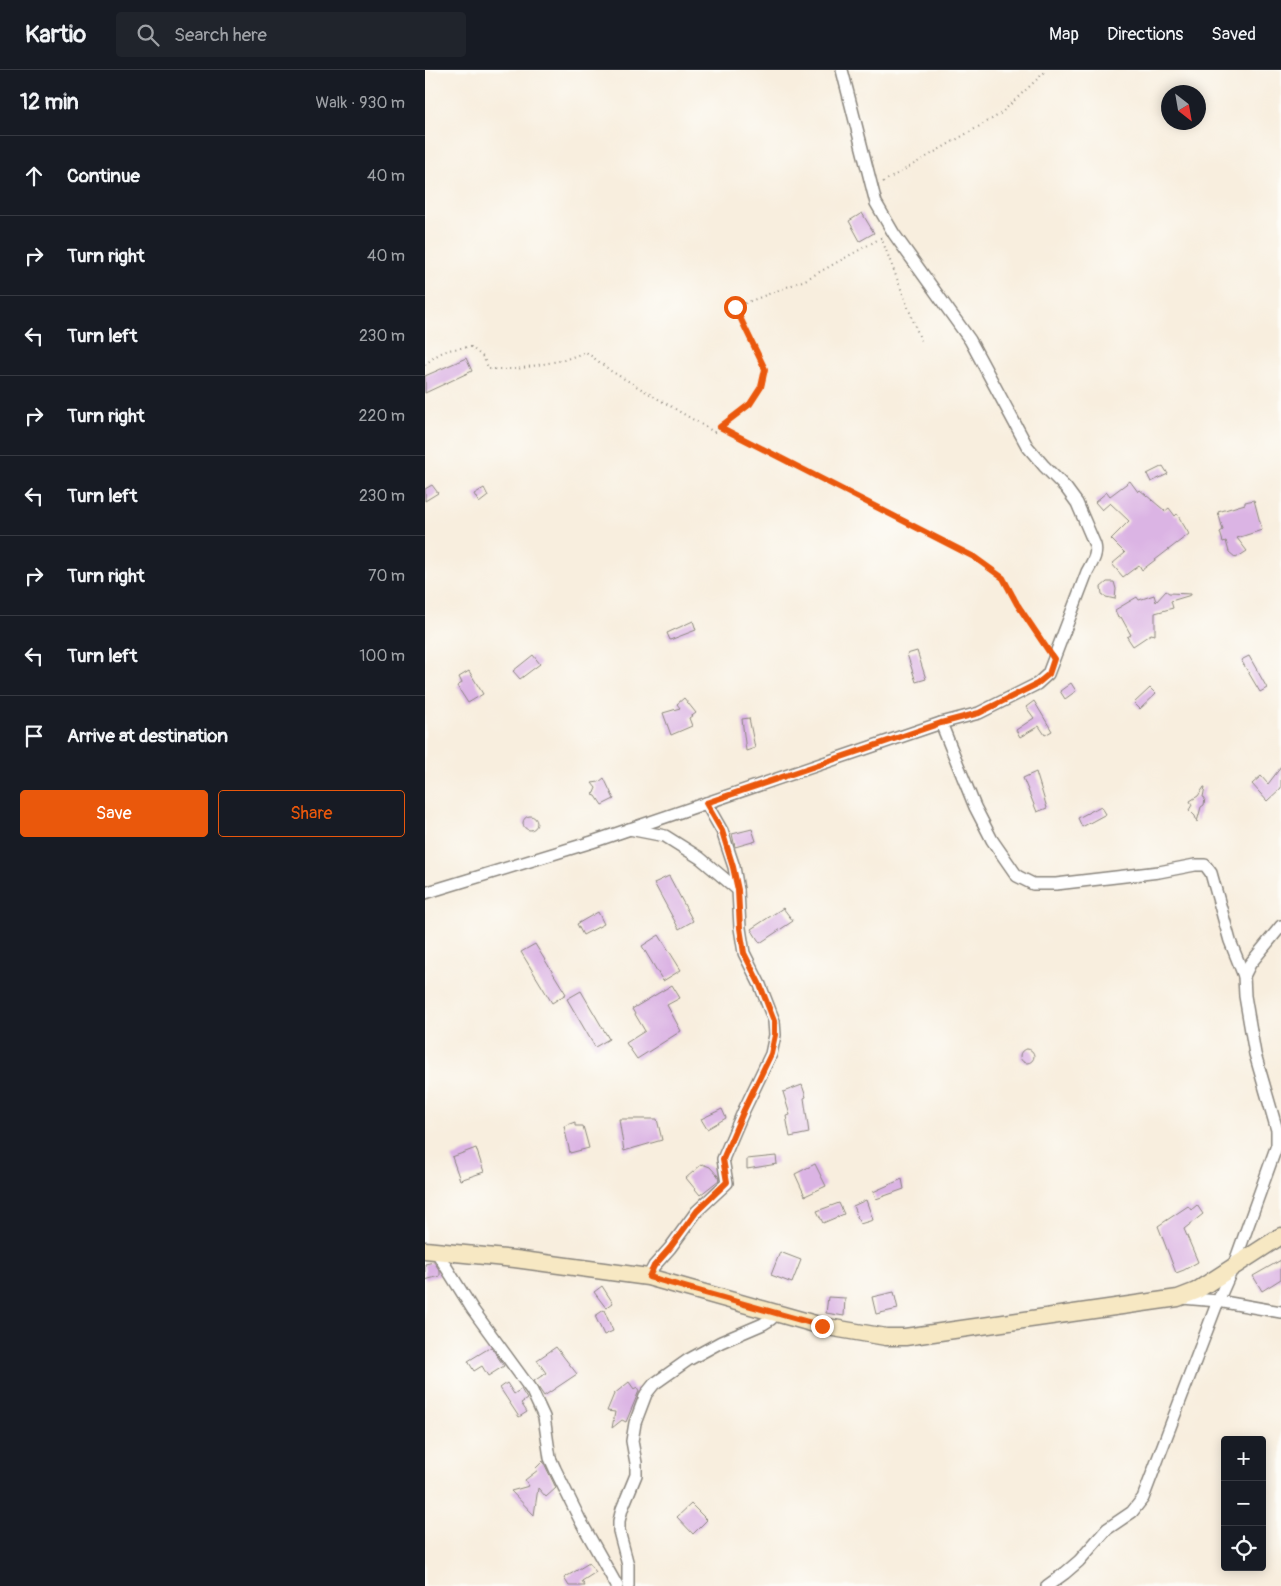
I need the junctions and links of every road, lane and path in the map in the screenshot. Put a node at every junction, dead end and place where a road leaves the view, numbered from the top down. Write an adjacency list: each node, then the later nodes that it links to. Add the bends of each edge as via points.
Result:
1 (842, 70): 3 (street)
2 (1047, 70): 3 (path, via 999,115)
3 (872, 188): 9 (street, via 876,203 895,234 970,340 1027,446 1077,503 1097,550)
4 (880, 229): 5 (path)
5 (881, 238): 6 (path); 8 (path, via 805,280 735,307 765,369 761,387 750,404)
6 (921, 342)
7 (425, 365): 8 (path, via 436,354 471,347 483,357 489,369 517,369 564,360 586,352 611,371 714,432)
8 (720, 427): 9 (path, via 974,557 1003,578)
9 (1054, 659): 10 (street, via 1049,674 1037,684 979,713)
10 (941, 723): 11 (street); 16 (street, via 975,807 992,840 1017,876 1033,884 1056,884 1205,865 1211,873 1230,942)
11 (706, 803): 12 (street); 13 (street, via 722,831)
12 (628, 829): 13 (street, via 665,836 700,858); 14 (street)
13 (738, 890): 20 (street, via 744,953 774,1021 771,1054 723,1159 727,1182 697,1211)
14 (425, 893)
15 (1281, 926): 16 (street)
16 (1244, 976): 19 (street, via 1255,1054 1277,1130 1277,1145)
17 (1281, 1236): 19 (street)
18 (430, 1250): 20 (street); 25 (street, via 532,1391 544,1417 550,1458)
19 (1233, 1267): 21 (street, via 1196,1291); 22 (street)
20 (649, 1277): 24 (street)
21 (1178, 1298): 22 (street); 24 (street, via 905,1337 822,1326)
22 (1217, 1301): 23 (street); 27 (street, via 1143,1498 1132,1512 1107,1529 1079,1561)
23 (1281, 1312)
24 (776, 1313): 26 (street, via 763,1324 688,1360 654,1384 646,1394 635,1423 636,1475 619,1521 628,1565)
25 (617, 1586)
26 (628, 1586)
27 (1047, 1586)

